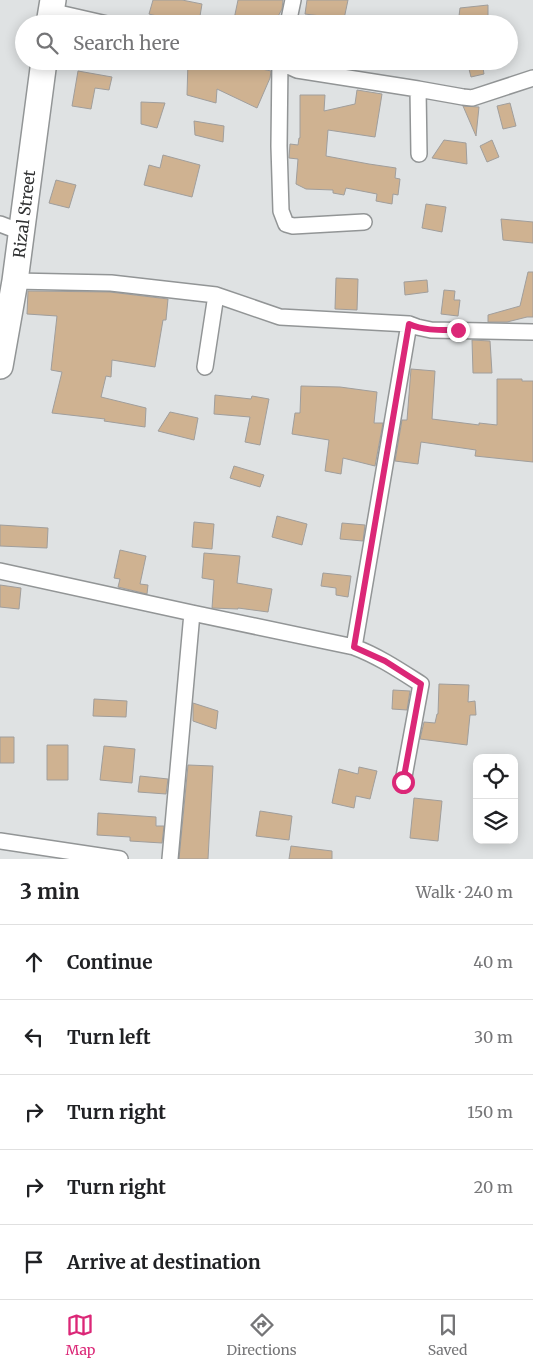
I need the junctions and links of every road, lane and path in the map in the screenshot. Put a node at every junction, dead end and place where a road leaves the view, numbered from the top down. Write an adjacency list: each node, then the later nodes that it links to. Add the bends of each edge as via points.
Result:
1 (293, 0): 4 (street)
2 (51, 12): 3 (street)
3 (65, 15)
4 (290, 15)
5 (42, 70): 12 (highway, Rizal Street)
6 (279, 70): 11 (street, via 281,211 286,224)
7 (297, 70): 9 (street)
8 (533, 78): 9 (street, via 472,98)
9 (418, 89): 10 (street)
10 (419, 154)
11 (364, 222)
12 (11, 228): 13 (highway, Rizal Street)
13 (15, 282): 14 (street, via 105,282); 17 (highway, Rizal Street)
14 (216, 295): 15 (street, via 280,317); 18 (street)
15 (409, 324): 16 (street, via 431,330); 21 (street)
16 (533, 332)
17 (0, 366)
18 (204, 367)
19 (0, 570): 20 (street)
20 (192, 613): 21 (street); 25 (street)
21 (354, 647): 22 (street, via 385,661 421,684)
22 (403, 782)
23 (0, 841): 24 (street)
24 (120, 859)
25 (170, 859)

